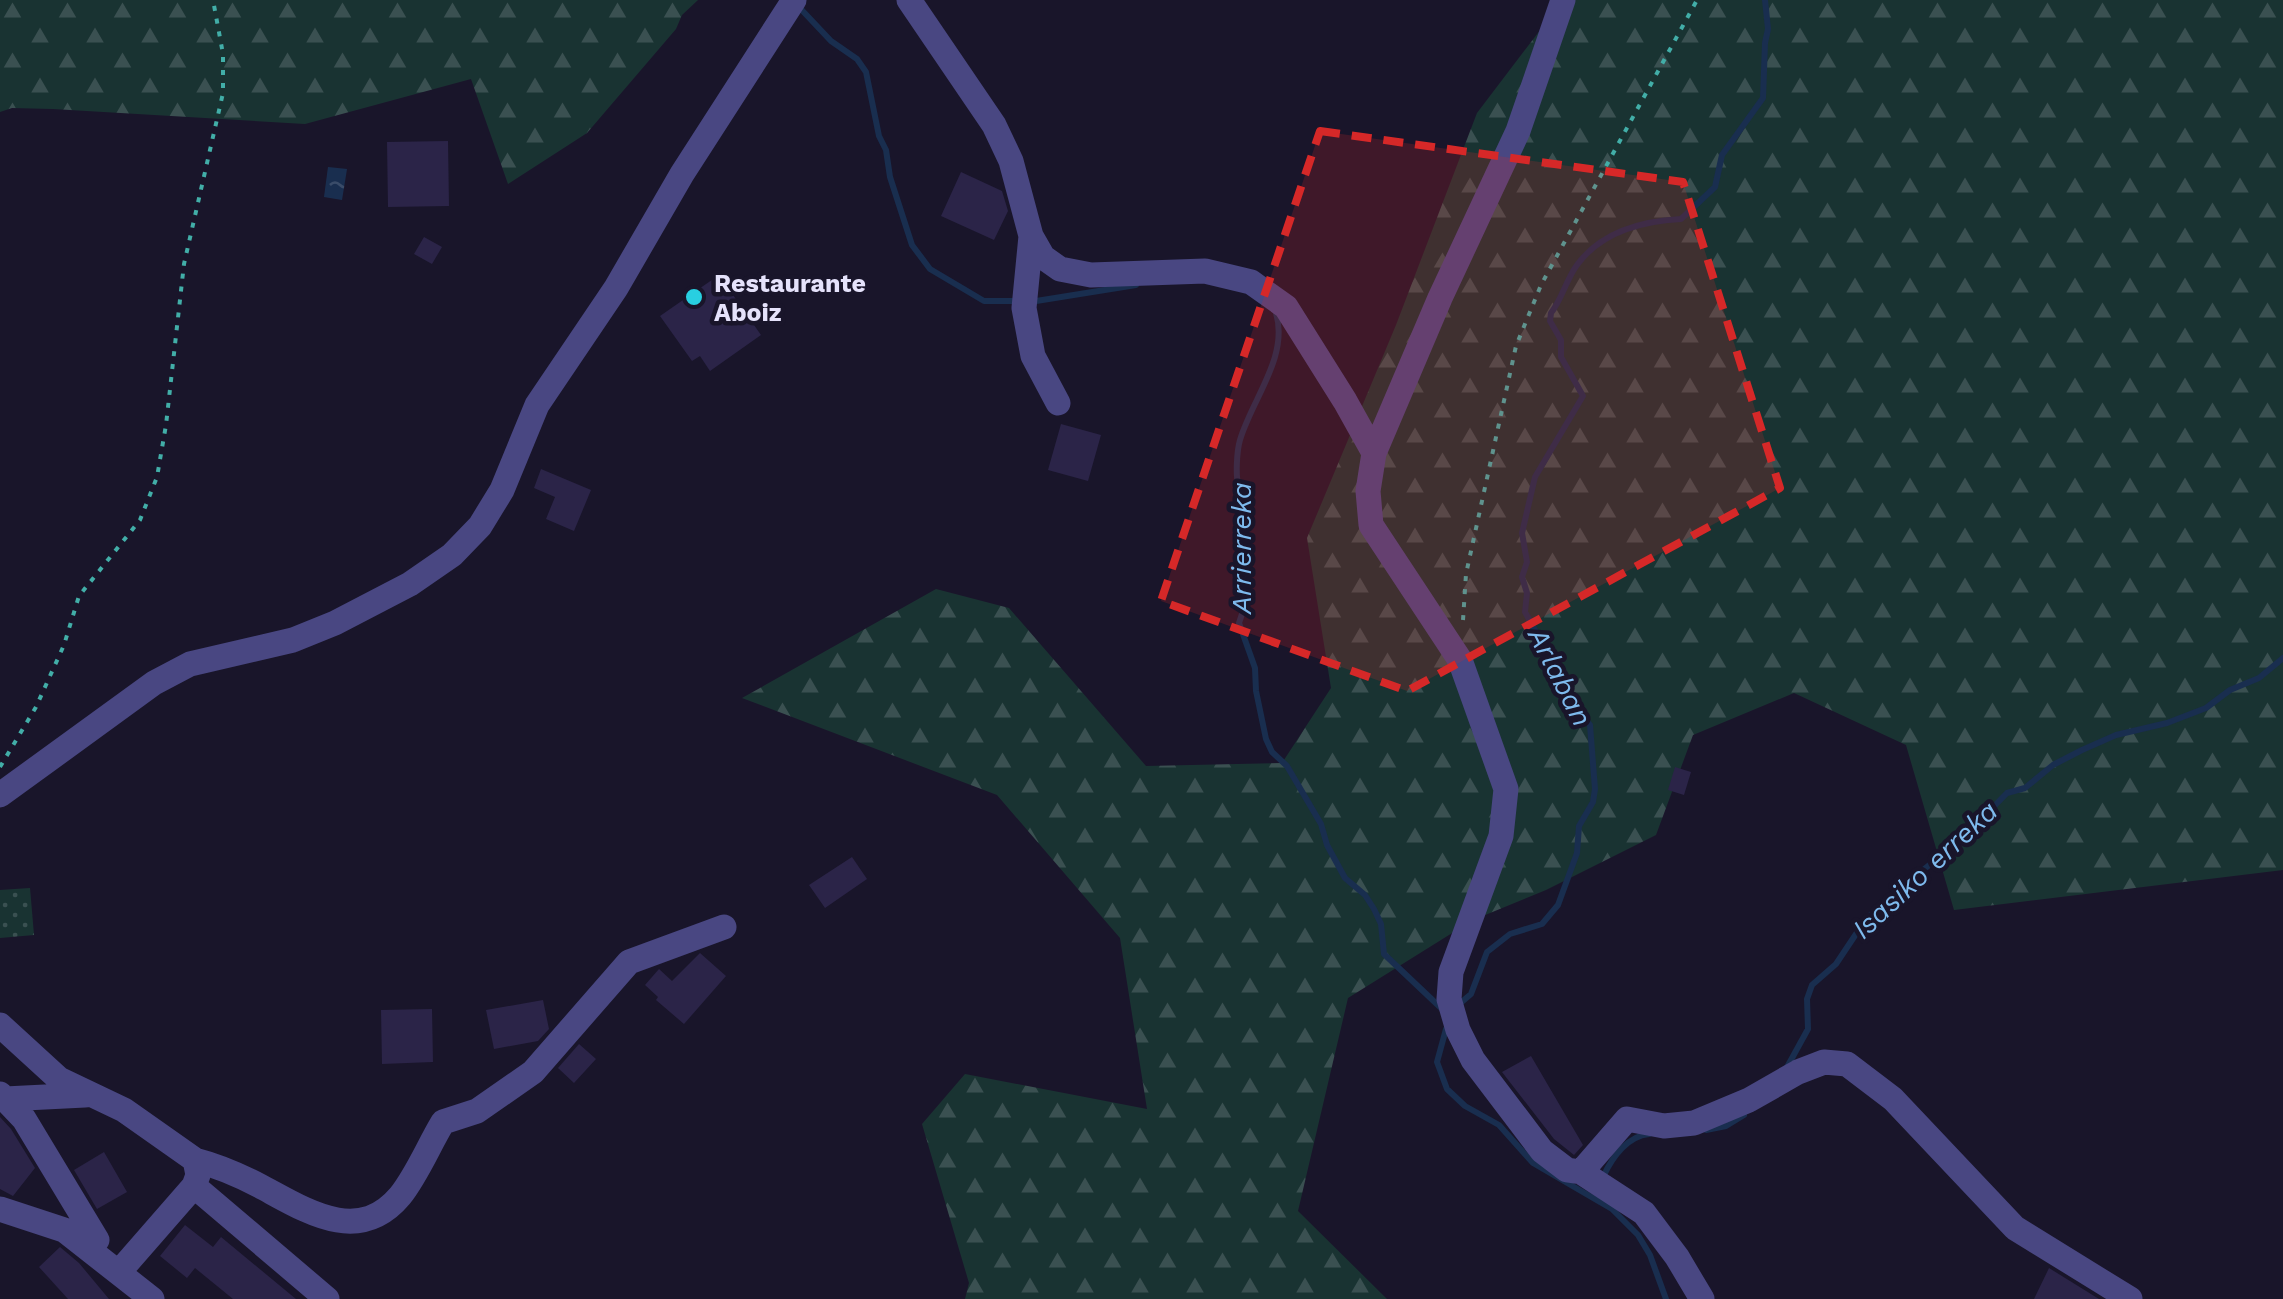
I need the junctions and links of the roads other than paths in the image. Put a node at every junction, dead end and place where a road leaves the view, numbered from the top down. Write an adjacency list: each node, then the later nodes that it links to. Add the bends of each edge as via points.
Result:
1 (909, 0): 4 (street, via 994,125)
2 (1563, 0): 6 (street, via 1518,131)
3 (792, 2): 7 (street, via 537,405 502,490 452,555 336,623 178,670)
4 (1031, 236): 5 (street, via 1025,298 1033,356); 6 (street, via 1060,270 1205,272 1251,282 1286,307)
5 (1058, 404)
6 (1374, 453): 12 (street, via 1370,525 1460,660 1506,789 1502,836 1452,972 1449,999 1473,1060 1522,1128 1566,1170)
7 (0, 795)
8 (724, 927): 13 (street, via 628,962 533,1072 477,1112 443,1122 401,1194 382,1213 332,1220 222,1168)
9 (0, 1025): 10 (street, via 58,1079)
10 (91, 1094): 11 (street); 13 (street, via 124,1110)
11 (2, 1096): 15 (street, via 24,1119)
12 (1581, 1172): 19 (street, via 1644,1212); 20 (street, via 1628,1118 1664,1126 1694,1122 1824,1062 1847,1064 1894,1099 2016,1228)
13 (194, 1173): 16 (street); 18 (street)
14 (0, 1209): 16 (street, via 64,1230)
15 (97, 1240)
16 (119, 1272): 17 (street)
17 (152, 1299)
18 (327, 1299)
19 (1702, 1299)
20 (2130, 1299)

